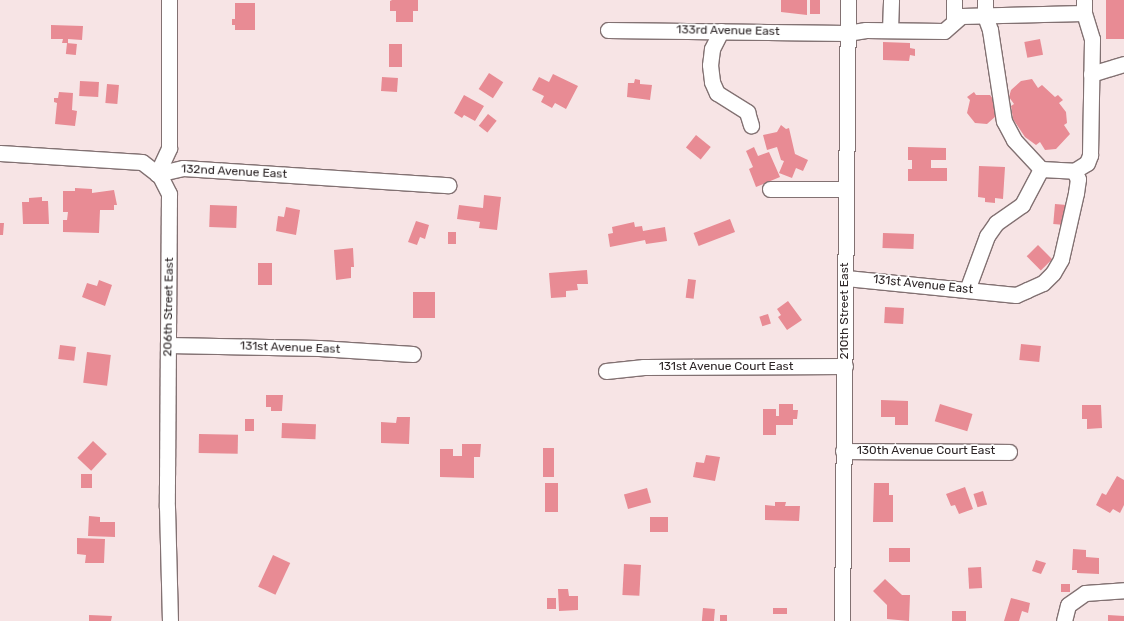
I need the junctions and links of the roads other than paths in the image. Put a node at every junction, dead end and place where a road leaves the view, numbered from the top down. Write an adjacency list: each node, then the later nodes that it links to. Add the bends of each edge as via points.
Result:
1 (169, 0): 19 (street, via 169,148)
2 (848, 0): 12 (street, 210th Street East)
3 (891, 0): 10 (street)
4 (954, 0): 8 (street)
5 (985, 0): 7 (street)
6 (1084, 6): 7 (street, 133rd Avenue East); 14 (street, via 1092,38)
7 (985, 16): 8 (street, 133rd Avenue East, via 961,16); 17 (street, via 990,30 1004,121 1014,140)
8 (954, 22): 10 (street, 133rd Avenue East, via 944,31)
9 (608, 30): 11 (street, 133rd Avenue East)
10 (890, 30): 12 (street, 133rd Avenue East)
11 (721, 31): 12 (street, 133rd Avenue East); 15 (street, via 712,49 712,82 717,93 747,112)
12 (847, 33): 21 (street, 210th Street East)
13 (1124, 64): 14 (street)
14 (1091, 74): 18 (street, via 1090,155 1087,163)
15 (752, 125)
16 (0, 153): 19 (street, via 142,162)
17 (1042, 169): 18 (street); 24 (street, via 1022,205 996,223 987,236)
18 (1074, 171): 24 (street, 131st Avenue East, via 1078,180 1076,193 1061,259 1053,273 1043,283 1016,295)
19 (157, 174): 20 (street, 132nd Avenue East, via 183,168); 25 (street, 206th Street East, via 169,194)
20 (448, 185)
21 (846, 188): 22 (street); 23 (street, 210th Street East)
22 (770, 189)
23 (846, 278): 24 (street, 131st Avenue East); 27 (street, 210th Street East)
24 (967, 290)
25 (168, 345): 26 (street, 131st Avenue East, via 319,348); 32 (street, 206th Street East)
26 (413, 354)
27 (845, 366): 28 (street, 131st Avenue Court East, via 686,366); 29 (street, 210th Street East)
28 (606, 371)
29 (844, 451): 30 (street, 130th Avenue Court East); 33 (street, 210th Street East)
30 (1009, 452)
31 (1124, 590): 34 (street, via 1085,593 1068,605)
32 (170, 621)
33 (842, 621)
34 (1064, 621)

